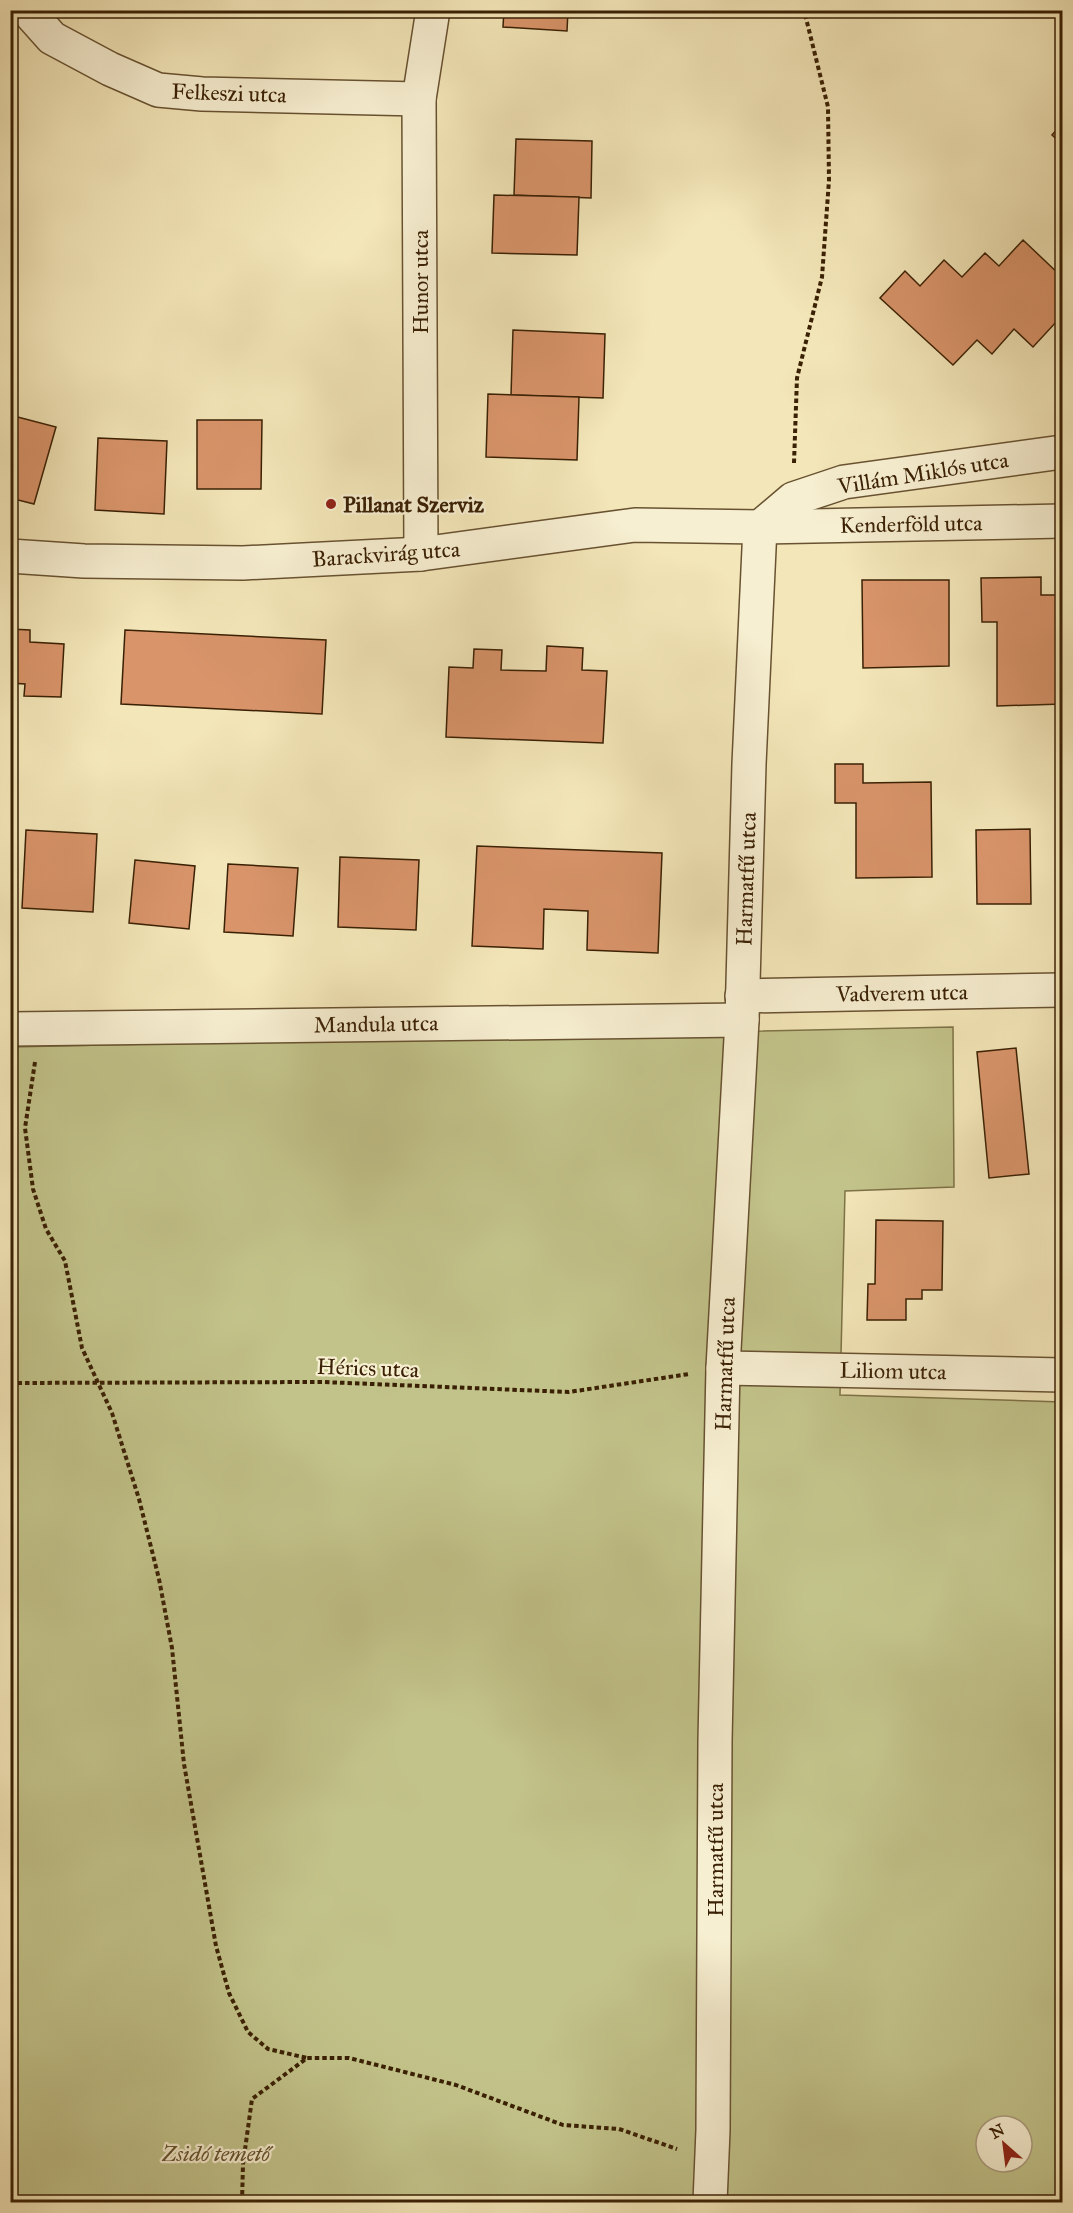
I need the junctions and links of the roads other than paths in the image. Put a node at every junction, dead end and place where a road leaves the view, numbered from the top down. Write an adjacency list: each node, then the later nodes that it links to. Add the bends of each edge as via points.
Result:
1 (27, 10): 3 (street, Felkeszi utca, via 52,38 158,90)
2 (433, 10): 3 (street, Hunor utca)
3 (419, 99): 7 (street, Hunor utca)
4 (1062, 452): 6 (street, Villám Miklós utca, via 844,482 793,499)
5 (1062, 521): 6 (street, Kenderföld utca)
6 (760, 526): 7 (street, Barackvirág utca, via 635,525); 10 (street, Harmatfű utca)
7 (421, 554): 8 (street, Barackvirág utca, via 243,563)
8 (10, 556)
9 (1062, 990): 10 (street, Vadverem utca)
10 (742, 1008): 11 (street, Mandula utca); 12 (street, Harmatfű utca)
11 (26, 1029)
12 (723, 1368): 13 (street, Liliom utca); 14 (street, Harmatfű utca)
13 (1062, 1375)
14 (710, 2202)

